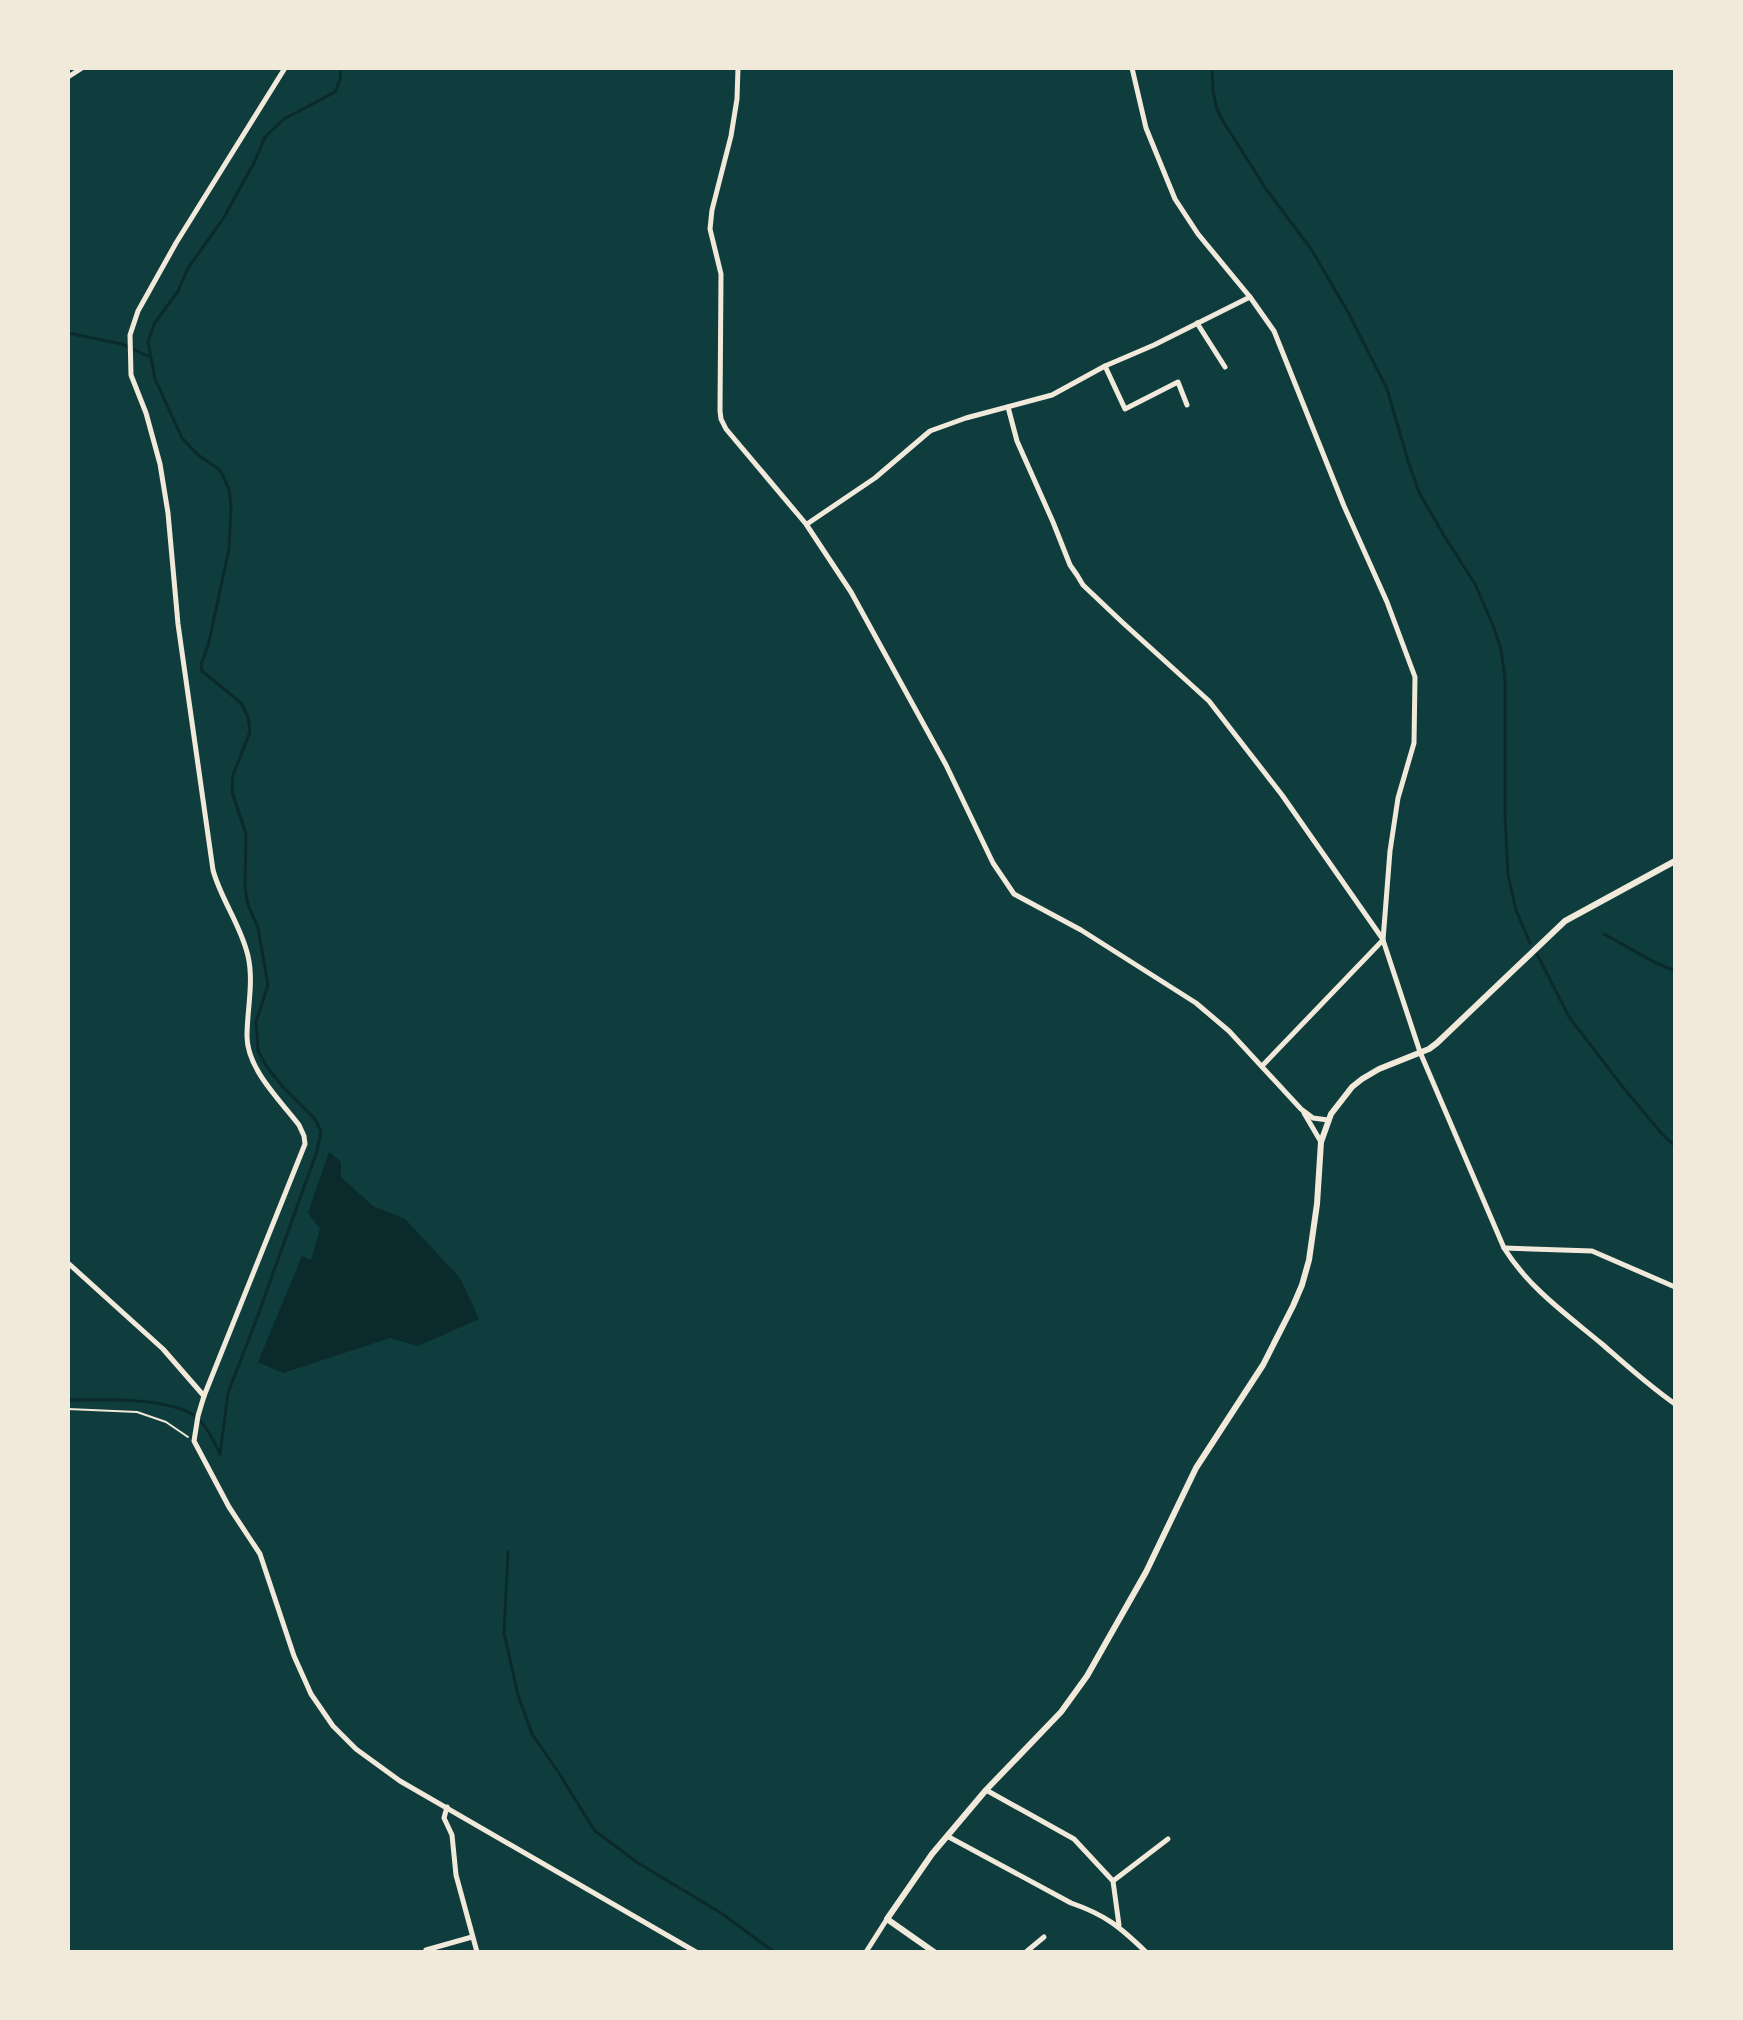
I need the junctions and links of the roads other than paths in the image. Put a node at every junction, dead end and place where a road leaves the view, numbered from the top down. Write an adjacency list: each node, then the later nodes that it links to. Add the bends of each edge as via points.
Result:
1 (82, 68): 5 (street)
2 (285, 68): 23 (street, via 169,256 138,311 129,343 131,375 160,464 168,513 213,870 250,967 249,1051 255,1068 299,1125 305,1144)
3 (738, 68): 12 (street, via 733,124 710,229 721,274 721,419)
4 (1132, 68): 6 (street, via 1146,128 1175,199)
5 (68, 77)
6 (1250, 297): 7 (street); 14 (street, via 1274,331 1415,677 1414,743 1398,798)
7 (1197, 323): 8 (street); 9 (street)
8 (1105, 366): 10 (street, via 1125,409 1178,382); 11 (street, via 1052,395)
9 (1225, 367)
10 (1187, 405)
11 (1008, 407): 12 (street, via 930,431 875,478); 14 (street, via 1017,441 1083,585 1209,701)
12 (806, 524): 16 (street, via 879,641 1014,894 1196,1003)
13 (1675, 861): 15 (street, via 1565,921 1437,1043)
14 (1383, 940): 15 (street); 16 (street)
15 (1420, 1052): 18 (street, via 1362,1079); 20 (street)
16 (1262, 1066): 17 (street)
17 (1301, 1109): 18 (street); 19 (street)
18 (1328, 1120): 19 (street)
19 (1321, 1142): 25 (street, via 1309,1260 1274,1344 1196,1468 1087,1676 1061,1712)
20 (1504, 1248): 22 (street, via 1592,1251); 24 (street, via 1536,1290)
21 (68, 1263): 23 (street, via 163,1349)
22 (1675, 1287)
23 (204, 1396): 26 (street, via 194,1441 260,1554 311,1694 356,1749)
24 (1675, 1404)
25 (986, 1790): 27 (street); 29 (street, via 1074,1839)
26 (447, 1807): 32 (street, via 444,1818); 36 (street)
27 (947, 1836): 30 (street); 31 (street)
28 (1168, 1839): 29 (street)
29 (1113, 1881): 31 (street)
30 (887, 1919): 37 (street); 38 (street)
31 (1119, 1926): 40 (street)
32 (472, 1937): 34 (street); 35 (street)
33 (1044, 1937): 39 (street)
34 (426, 1950)
35 (477, 1952)
36 (696, 1952)
37 (866, 1952)
38 (934, 1952)
39 (1026, 1952)
40 (1146, 1952)

